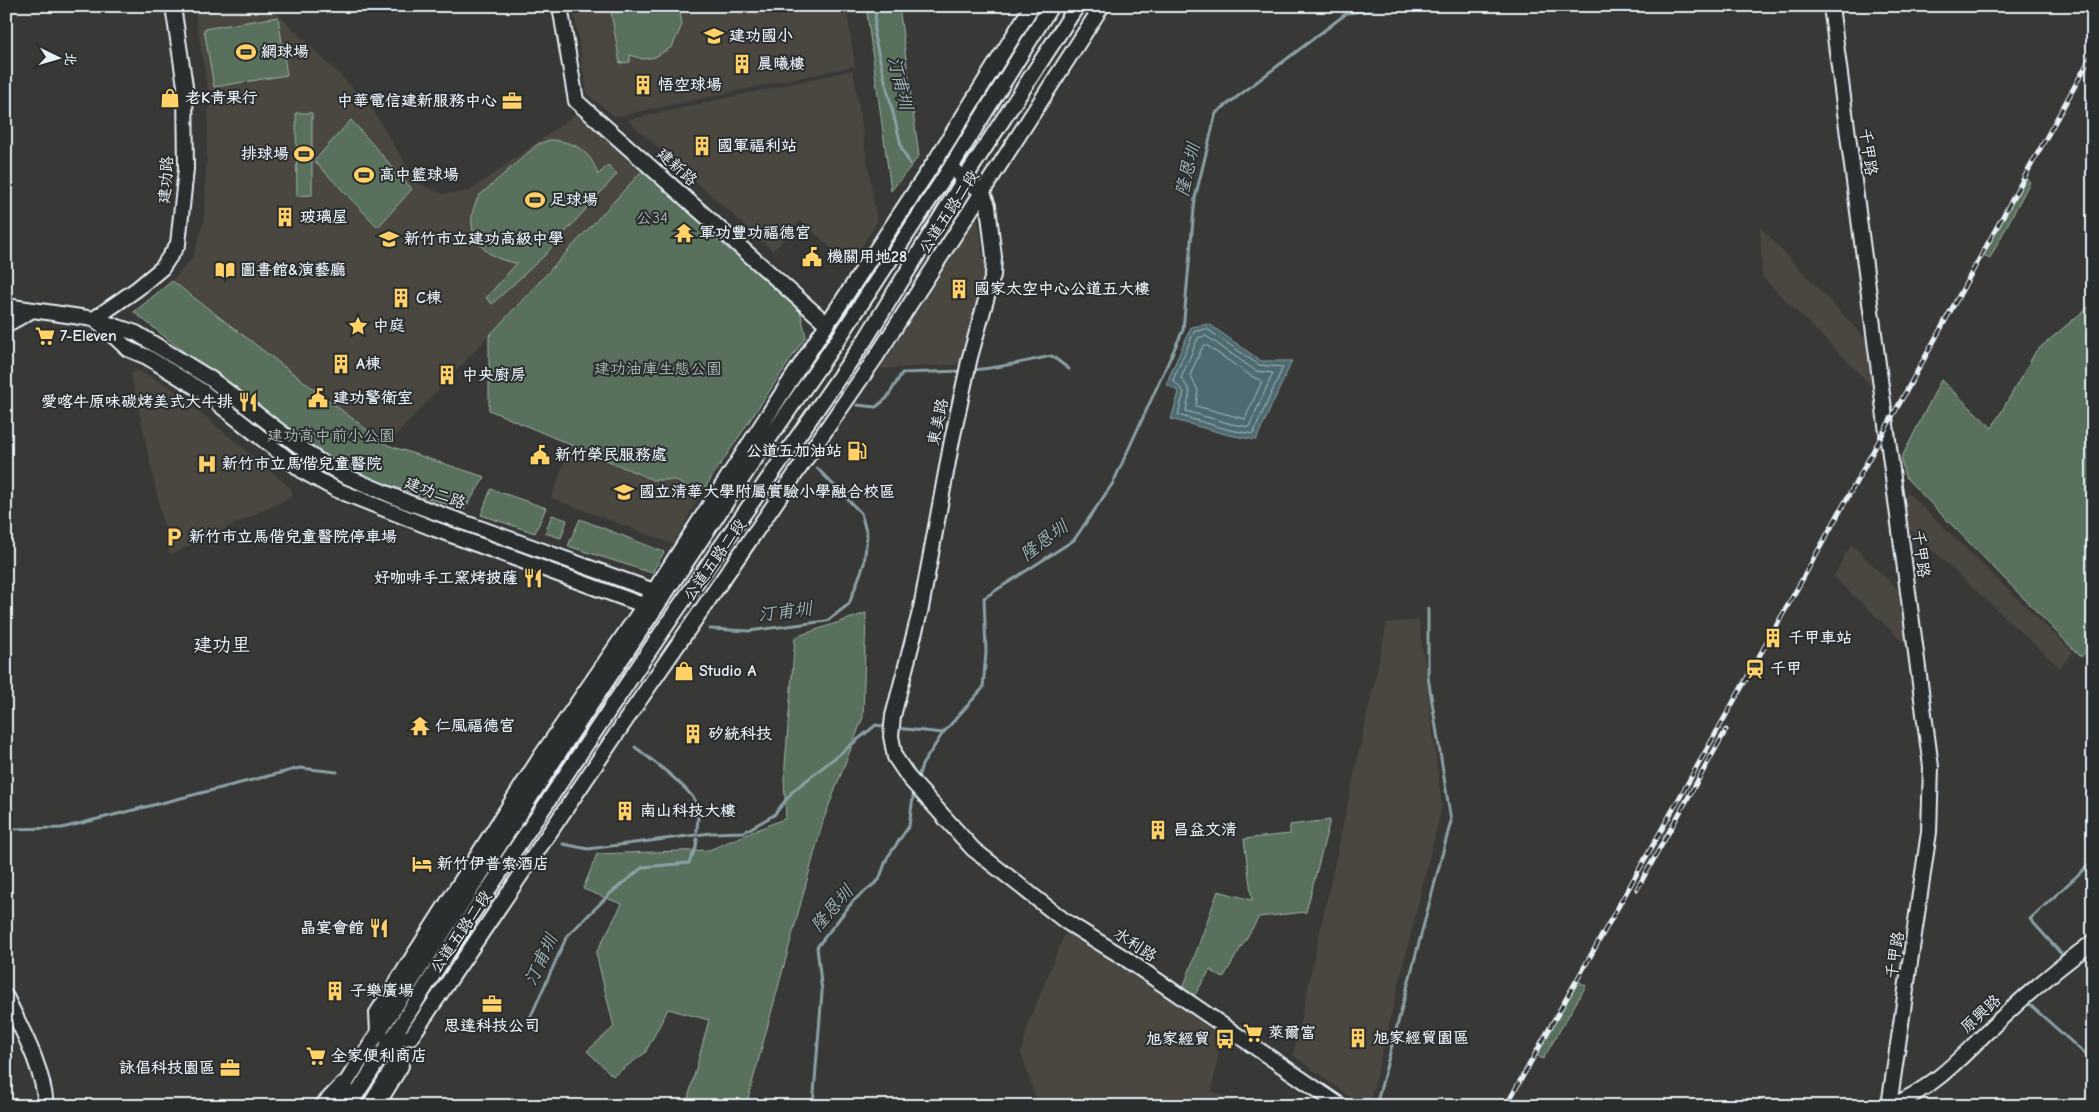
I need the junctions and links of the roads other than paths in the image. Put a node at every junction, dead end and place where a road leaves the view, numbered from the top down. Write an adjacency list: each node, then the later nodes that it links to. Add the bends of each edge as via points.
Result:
1 (173, 6): 14 (street, 建功路, via 185,86 186,168 178,244 162,268)
2 (560, 6): 15 (street, 建新路, via 576,100)
3 (1032, 6): 8 (street, 公道五路二段)
4 (1051, 6): 9 (street, 公道五路二段)
5 (1077, 6): 10 (street, 公道五路二段)
6 (1102, 6): 11 (street, 公道五路二段)
7 (1831, 6): 31 (street, 千甲路, via 1931,767 1929,832)
8 (937, 158): 9 (street); 15 (street, 公道五路二段)
9 (951, 167): 10 (street); 24 (street, 公道五路二段, via 568,739)
10 (965, 178): 11 (street); 19 (street, 公道五路二段, via 865,340)
11 (983, 193): 20 (street, 公道五路二段, via 876,357); 21 (street, 東美路, via 992,235 993,275 967,370 921,608 893,716 891,736 895,757)
12 (6, 306): 13 (street, 建功二路)
13 (33, 310): 14 (street, 建功二路); 16 (street)
14 (94, 318): 17 (street, 建功二路, via 136,333 174,355 316,459 343,475 408,502); 18 (street, 建功二路, via 128,349 148,357 202,391 304,472 337,490)
15 (827, 324): 17 (street, 公道五路二段)
16 (6, 325)
17 (654, 591): 18 (street, 公道五路二段)
18 (643, 606): 24 (street, 公道五路二段, via 541,756 377,1013)
19 (674, 614): 20 (street); 24 (street, 公道五路二段, via 474,911)
20 (650, 686): 24 (street, 公道五路二段, via 412,1037)
21 (909, 778): 30 (street, 水利路, via 973,849 1065,921)
22 (2093, 942): 31 (street, 原興路, via 2008,1012 1939,1078 1911,1097)
23 (6, 997): 26 (street, via 26,1036 44,1085)
24 (384, 1037): 25 (street, 公道五路二段); 29 (highway, via 398,1065)
25 (346, 1097): 27 (highway); 28 (street, 公道五路二段)
26 (46, 1106)
27 (326, 1106)
28 (331, 1106)
29 (373, 1106)
30 (1341, 1106)
31 (1890, 1106)

